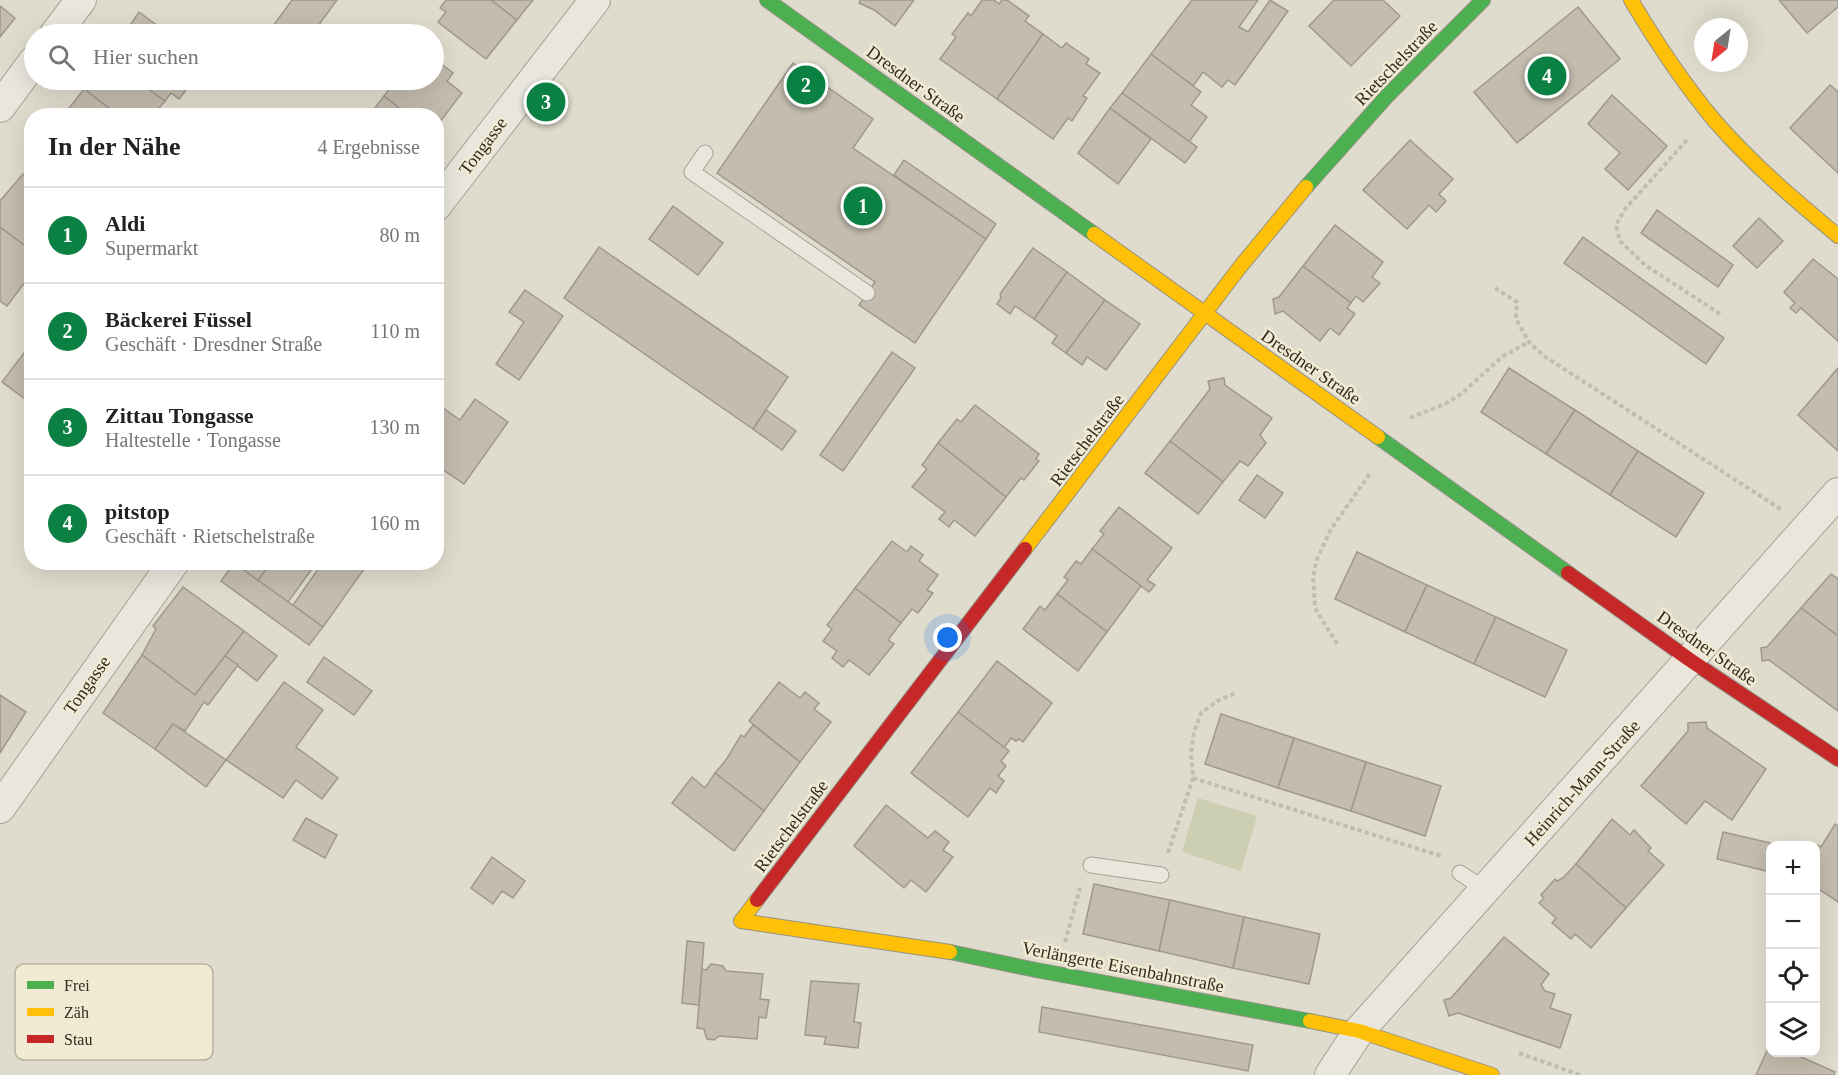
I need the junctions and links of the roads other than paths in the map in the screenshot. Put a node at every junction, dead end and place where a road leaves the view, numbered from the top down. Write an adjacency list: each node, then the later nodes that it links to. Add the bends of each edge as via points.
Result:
1 (81, 0): 6 (street)
2 (595, 0): 10 (street, Tongasse)
3 (767, 0): 13 (main road, Dresdner Straße)
4 (1483, 0): 13 (main road, Rietschelstraße, via 1306,186)
5 (1631, 0): 11 (main road, via 1654,39 1715,121 1759,167)
6 (63, 24)
7 (24, 75): 8 (street)
8 (0, 107)
9 (705, 153): 12 (lane, via 692,172)
10 (444, 196)
11 (1838, 236)
12 (867, 293)
13 (1206, 313): 16 (main road, Dresdner Straße); 23 (main road, Rietschelstraße)
14 (1838, 493): 16 (street, Heinrich-Mann-Straße)
15 (168, 570): 18 (street, Tongasse)
16 (1690, 660): 17 (main road, Dresdner Straße); 22 (street, Heinrich-Mann-Straße)
17 (1838, 759)
18 (0, 808)
19 (1091, 865): 21 (lane)
20 (1460, 873): 22 (lane)
21 (1161, 876)
22 (1486, 890): 24 (street, Heinrich-Mann-Straße)
23 (741, 921): 24 (main road, Verlängerte Eisenbahnstraße, via 932,948)
24 (1359, 1031): 25 (street, Heinrich-Mann-Straße); 26 (main road, Verlängerte Eisenbahnstraße)
25 (1330, 1075)
26 (1492, 1075)

